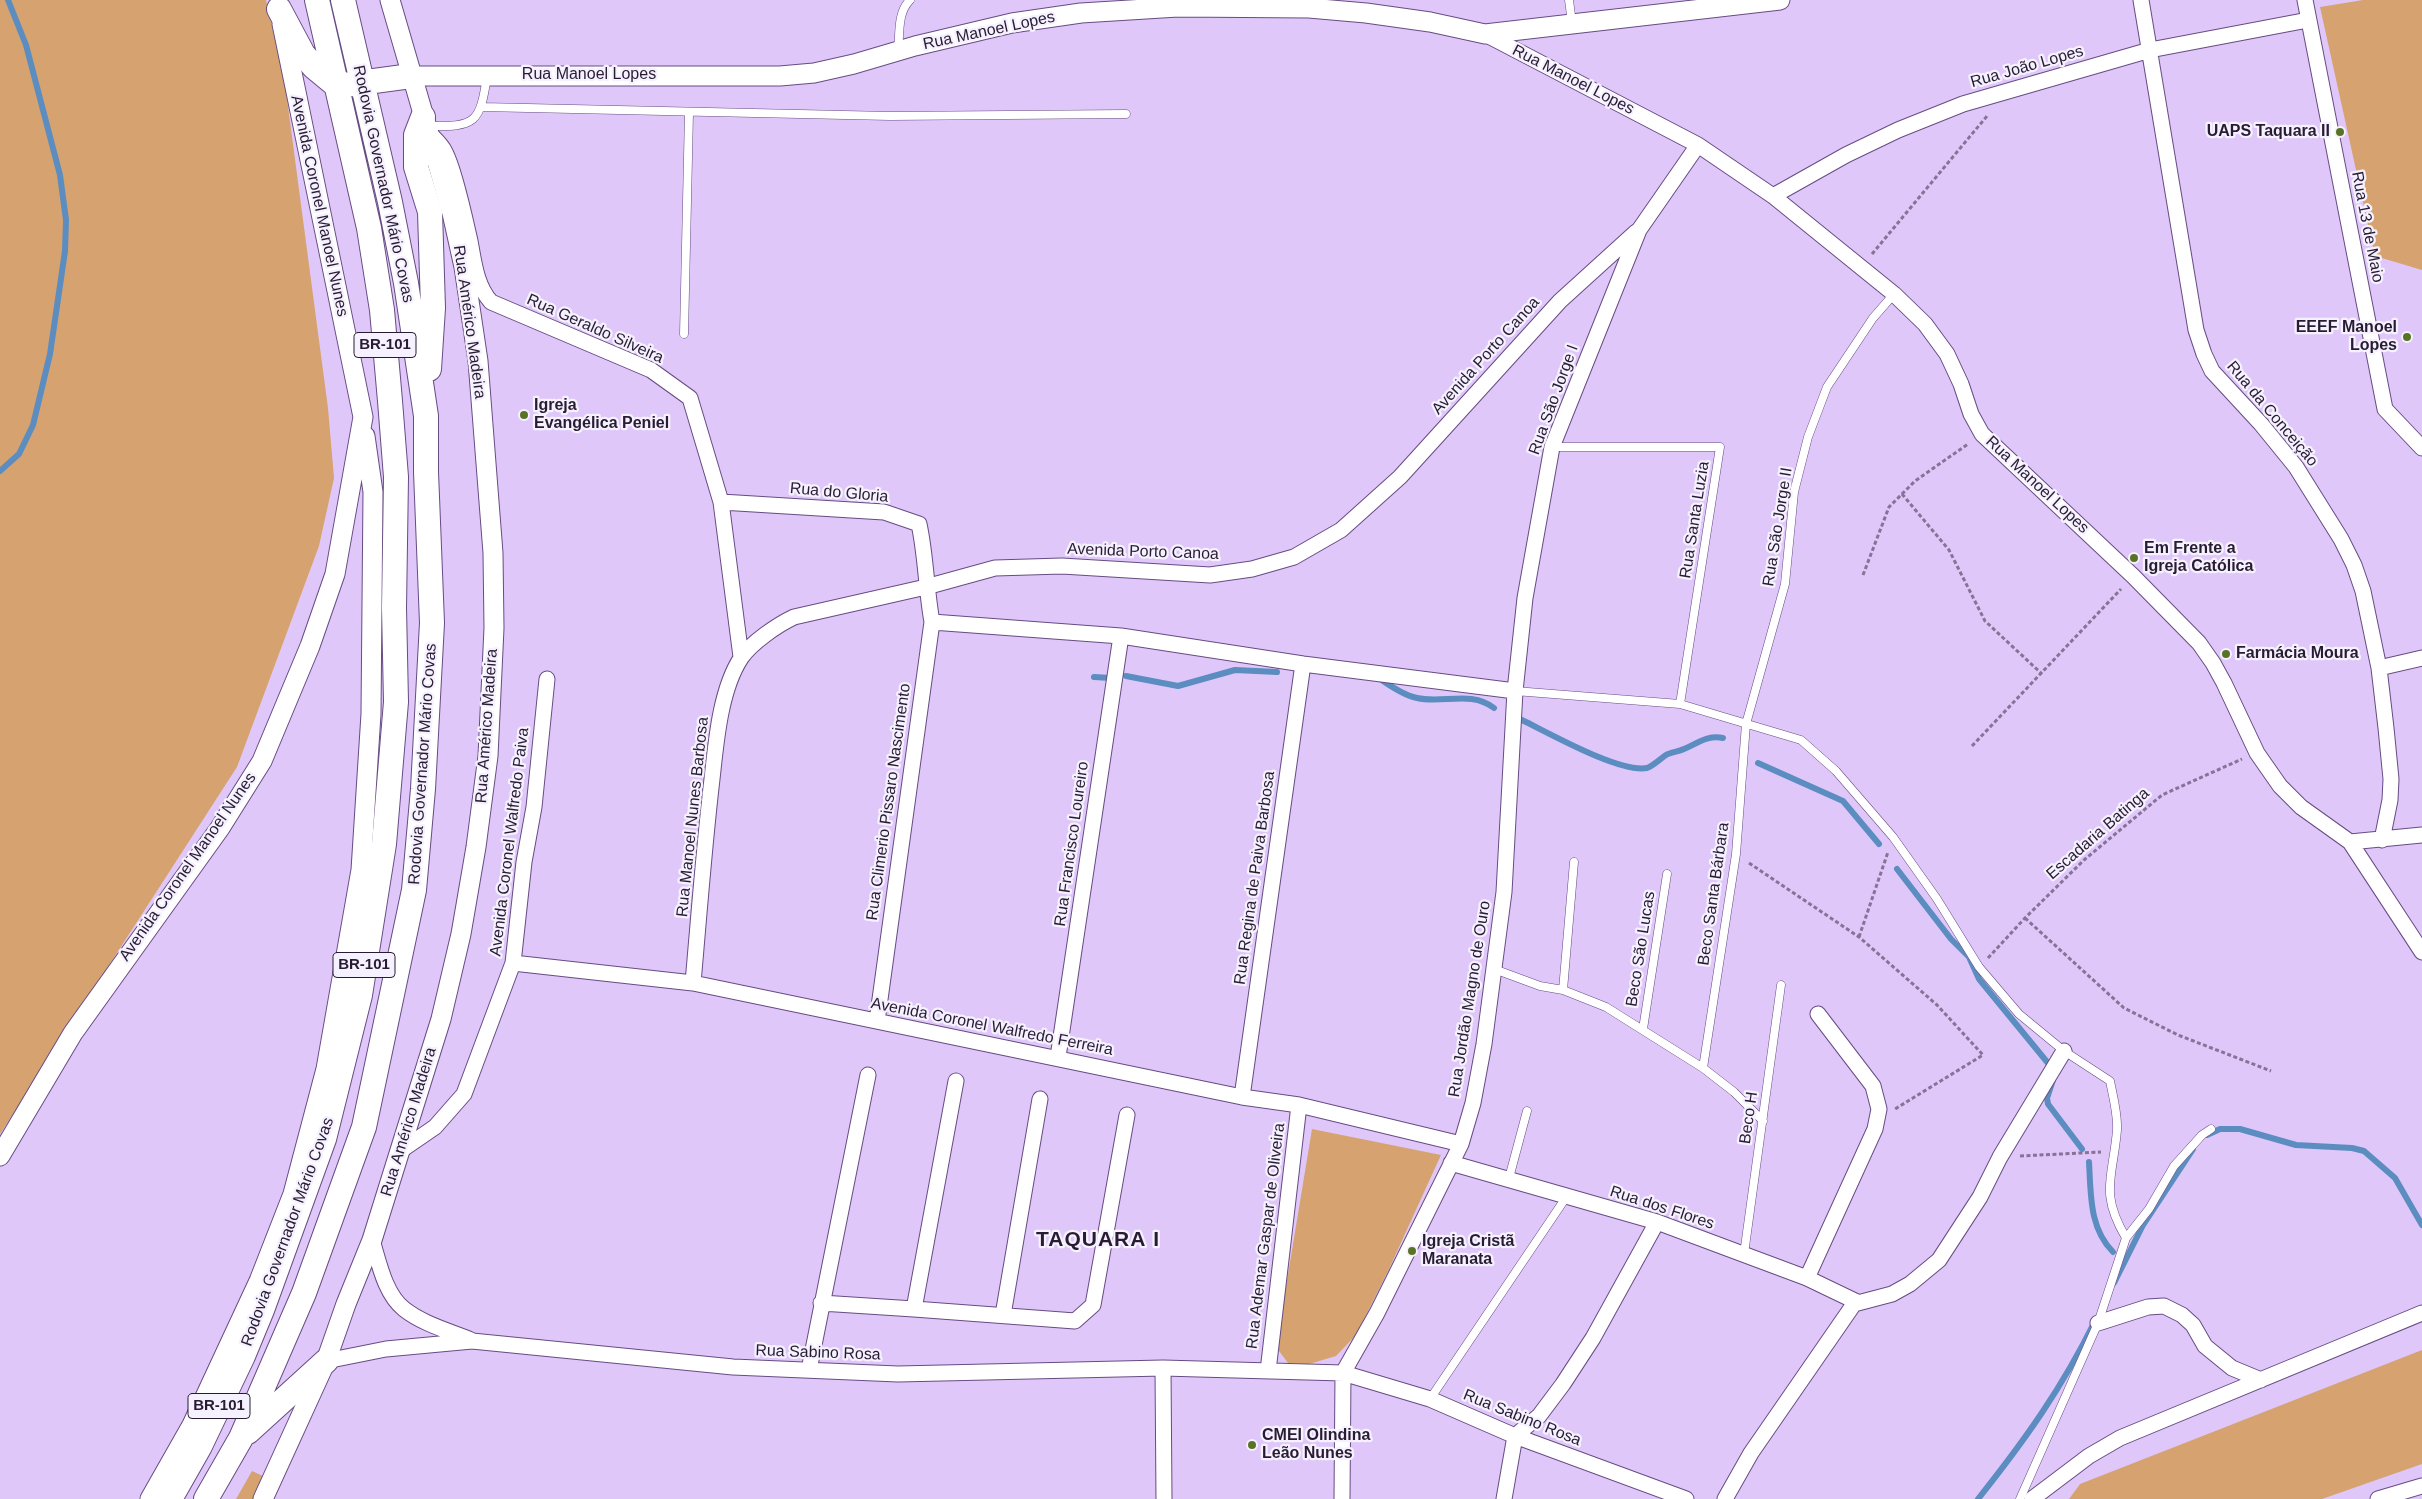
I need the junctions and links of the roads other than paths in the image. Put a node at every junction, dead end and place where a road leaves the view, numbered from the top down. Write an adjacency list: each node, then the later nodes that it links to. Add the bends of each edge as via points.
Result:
1 (317, 0): 18 (main road, Rodovia Governador Mário Covas / BR-101)
2 (343, 0): 17 (main road, Rodovia Governador Mário Covas / BR-101)
3 (390, 0): 16 (street, Rua Américo Madeira)
4 (910, 0): 14 (lane, via 901,16)
5 (1569, 0): 11 (lane)
6 (2141, 0): 13 (street, Rua da Conceição)
7 (2305, 0): 10 (street, Rua 13 de Maio)
8 (1770, 1): 11 (street)
9 (278, 4): 18 (main road, via 303,54); 29 (street, Avenida Coronel Manoel Nunes)
10 (2308, 20): 13 (street, Rua João Lopes); 31 (street, Rua 13 de Maio, via 2385,409)
11 (1572, 25): 12 (street)
12 (1485, 34): 14 (street, Rua Manoel Lopes, via 1366,13 1309,8 1178,7 1081,13 1012,23); 23 (street, Rua Manoel Lopes)
13 (2150, 50): 24 (street, Rua João Lopes, via 1963,104 1846,155); 39 (street, Rua da Conceição, via 2196,330 2204,354 2212,371 2296,468 2341,538 2363,591)
14 (898, 51): 15 (street, Rua Manoel Lopes, via 814,73 780,76)
15 (488, 74): 16 (street, Rua Manoel Lopes); 19 (lane)
16 (411, 76): 17 (main road); 22 (street, Rua Américo Madeira)
17 (361, 84): 18 (main road); 28 (main road, Rodovia Governador Mário Covas / BR-101, via 406,283)
18 (337, 86): 99 (main road, Rodovia Governador Mário Covas / BR-101, via 369,228 382,310 396,477 396,702 384,844 360,995 324,1139 243,1356 200,1446)
19 (482, 107): 20 (lane); 22 (lane, via 476,118 469,122)
20 (689, 113): 21 (lane, via 890,116); 27 (lane)
21 (1126, 114)
22 (425, 125): 28 (main road, via 416,135 416,167 430,212 433,308); 32 (street, Rua Geraldo Silveira, via 440,143 448,161 475,270 486,295 492,302 652,370 690,398); 71 (street, Rua Américo Madeira, via 454,222 478,361 493,552 494,628 488,756 461,934 441,1019)
23 (1698, 145): 24 (street, Rua Manoel Lopes); 25 (street, Rua São Jorge I)
24 (1773, 196): 26 (street, Rua Manoel Lopes)
25 (1639, 230): 30 (street, Rua São Jorge I); 33 (street, Avenida Porto Canoa, via 1560,301 1400,478 1341,530 1294,557 1252,569 1210,575 1062,566 995,568)
26 (1894, 294): 43 (lane, Rua São Jorge II, via 1873,318 1827,387 1808,437 1794,492 1785,584); 46 (street, Rua Manoel Lopes, via 1925,324 1946,354 1982,434 2199,643 2213,663 2257,753 2280,786 2301,807)
27 (684, 334)
28 (426, 416): 96 (main road, Rodovia Governador Mário Covas / BR-101, via 432,623 414,890 364,1127 304,1292)
29 (363, 417): 72 (street, Avenida Coronel Manoel Nunes, via 335,574 262,761 220,828 73,1033); 98 (street, via 373,492 371,714 361,870 326,1069 293,1194 259,1280 192,1425)
30 (1552, 448): 41 (street, Rua São Jorge I, via 1525,598); 42 (lane, Rua Santa Luzia, via 1720,447)
31 (2422, 448)
32 (721, 502): 33 (street, Rua do Gloria, via 884,512 919,524); 36 (street, Rua Geraldo Silveira)
33 (926, 587): 34 (street, Rua Climerio Pissaro Nascimento); 36 (street, Avenida Porto Canoa, via 794,617 778,625)
34 (932, 622): 35 (street); 56 (street, Rua Climerio Pissaro Nascimento)
35 (1120, 636): 38 (street); 59 (street, Rua Francisco Loureiro)
36 (741, 657): 52 (street, Rua Manoel Nunes Barbosa, via 724,700 717,735)
37 (2422, 658): 39 (street)
38 (1303, 664): 41 (street); 63 (street, Rua Regina de Paiva Barbosa)
39 (2379, 668): 45 (street, Rua da Conceição, via 2391,779)
40 (547, 679): 50 (street, Avenida Coronel Walfredo Paiva)
41 (1515, 691): 42 (lane); 51 (street, Rua Jordão Magno de Ouro, via 1504,892)
42 (1680, 704): 43 (lane)
43 (1746, 724): 58 (lane, via 1801,740 1836,771 1893,837 1979,967 2019,1014); 60 (lane, Beco Santa Bárbara, via 1736,854)
44 (2422, 835): 45 (street)
45 (2382, 840): 46 (street)
46 (2350, 842): 49 (street)
47 (1574, 862): 54 (lane)
48 (1667, 874): 57 (lane, Beco São Lucas)
49 (2422, 952)
50 (513, 963): 52 (street, Avenida Coronel Walfredo Ferreira); 71 (street, Avenida Coronel Walfredo Paiva, via 464,1094 435,1127)
51 (1494, 969): 54 (lane, via 1540,986); 70 (street, Rua Jordão Magno de Ouro, via 1478,1075)
52 (693, 983): 56 (street, Avenida Coronel Walfredo Ferreira)
53 (1781, 985): 68 (lane, Beco H)
54 (1564, 990): 57 (lane, via 1606,1007)
55 (1818, 1014): 80 (street, via 1873,1086 1879,1109 1878,1120)
56 (877, 1021): 59 (street, Avenida Coronel Walfredo Ferreira)
57 (1643, 1029): 60 (lane)
58 (2064, 1051): 77 (lane, via 2110,1081 2117,1129 2109,1186 2110,1203); 81 (street, via 2000,1157 1980,1197 1939,1260 1892,1294)
59 (1058, 1057): 63 (street, Avenida Coronel Walfredo Ferreira)
60 (1703, 1068): 68 (lane, via 1734,1092)
61 (868, 1075): 82 (street)
62 (956, 1081): 83 (street)
63 (1242, 1097): 65 (street, Avenida Coronel Walfredo Ferreira)
64 (1040, 1099): 85 (street)
65 (1299, 1105): 70 (street, Avenida Coronel Walfredo Ferreira); 91 (street, Rua Ademar Gaspar de Oliveira)
66 (1527, 1111): 74 (lane)
67 (1126, 1115): 85 (street, via 1093,1305 1076,1321)
68 (1763, 1121): 79 (lane, Beco H)
69 (2211, 1129): 77 (lane, via 2174,1166 2149,1210)
70 (1461, 1144): 73 (street, Rua Jordão Magno de Ouro)
71 (400, 1151): 78 (street, Rua Américo Madeira)
72 (0, 1156)
73 (1451, 1163): 74 (street, Rua dos Flores); 92 (street, Rua Jordão Magno de Ouro, via 1377,1313)
74 (1509, 1178): 75 (street, Rua dos Flores)
75 (1567, 1196): 76 (street, Rua dos Flores); 94 (lane)
76 (1657, 1222): 79 (street, Rua dos Flores); 95 (street, via 1614,1302 1568,1376 1538,1416)
77 (2126, 1238): 86 (lane)
78 (372, 1240): 87 (street, Rua Sabino Rosa, via 390,1290 403,1309); 88 (street, Rua Américo Madeira)
79 (1744, 1254): 80 (street, Rua dos Flores)
80 (1807, 1278): 81 (street, Rua dos Flores)
81 (1857, 1302): 106 (street, via 1756,1444)
82 (821, 1303): 83 (street); 90 (street)
83 (914, 1309): 85 (street)
84 (2422, 1313): 93 (street)
85 (1003, 1315)
86 (2098, 1323): 93 (street, via 2148,1307 2164,1306 2193,1325 2206,1346 2232,1368); 107 (lane)
87 (472, 1341): 88 (street, Rua Sabino Rosa, via 386,1349); 90 (street, Rua Sabino Rosa, via 733,1367)
88 (326, 1361): 96 (main road); 101 (street, Rua Américo Madeira)
89 (1163, 1368): 90 (street, Rua Sabino Rosa, via 898,1374); 91 (street, Rua Sabino Rosa); 102 (street)
90 (809, 1370)
91 (1268, 1371): 92 (street, Rua Sabino Rosa)
92 (1343, 1373): 94 (street, Rua Sabino Rosa); 103 (street)
93 (2261, 1380): 108 (street, via 2120,1438 2089,1456)
94 (1430, 1399): 95 (street, Rua Sabino Rosa)
95 (1515, 1436): 104 (street); 105 (street, Rua Sabino Rosa)
96 (241, 1438): 100 (main road, Rodovia Governador Mário Covas / BR-101)
97 (2422, 1486): 109 (street)
98 (150, 1499)
99 (170, 1499)
100 (206, 1499)
101 (263, 1499)
102 (1164, 1499)
103 (1342, 1499)
104 (1504, 1499)
105 (1686, 1499)
106 (1725, 1499)
107 (2020, 1499)
108 (2032, 1499)
109 (2378, 1499)

